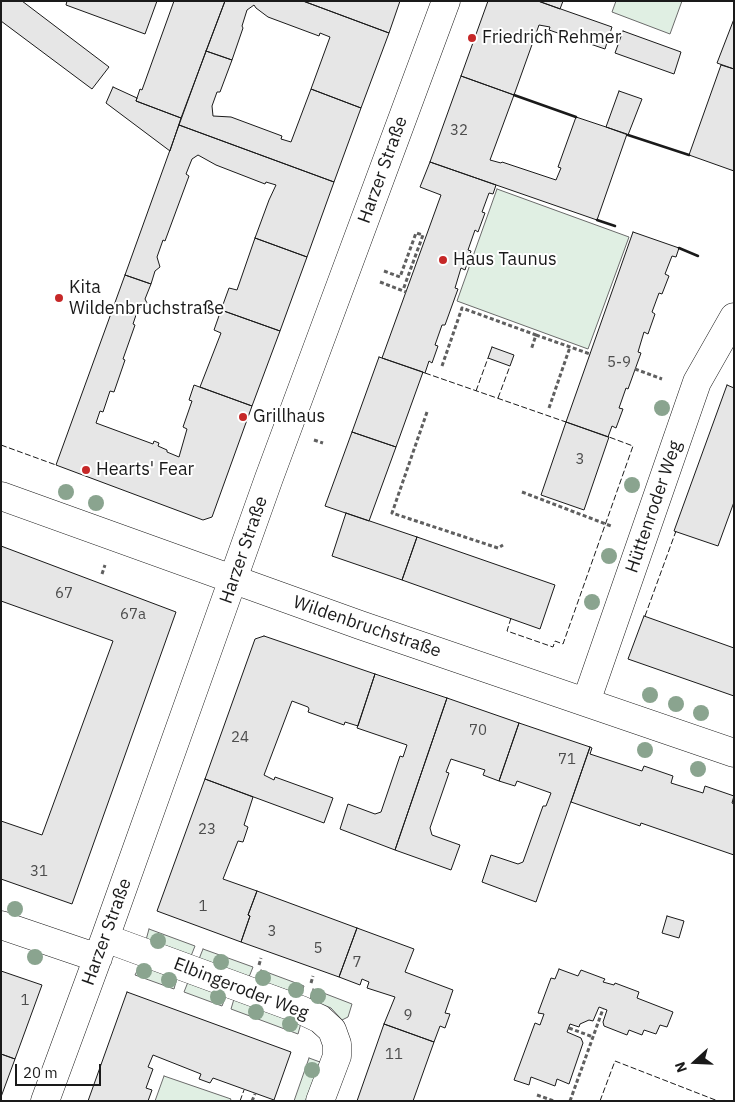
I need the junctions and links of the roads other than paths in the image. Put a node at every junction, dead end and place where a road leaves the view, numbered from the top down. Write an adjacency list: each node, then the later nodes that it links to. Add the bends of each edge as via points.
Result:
1 (446, 1): 4 (street, Harzer Straße)
2 (734, 318): 5 (street, Hüttenroder Weg, via 697,382)
3 (1, 496): 4 (street, Wildenbruchstraße)
4 (234, 580): 5 (street, Wildenbruchstraße); 8 (street, Harzer Straße)
5 (586, 702): 6 (street, Wildenbruchstraße)
6 (734, 753)
7 (1, 924): 8 (street, Elbingeroder Weg)
8 (102, 948): 9 (street, Harzer Straße); 10 (street, Elbingeroder Weg, via 320,1018 332,1030 337,1056)
9 (45, 1101)
10 (320, 1101)

